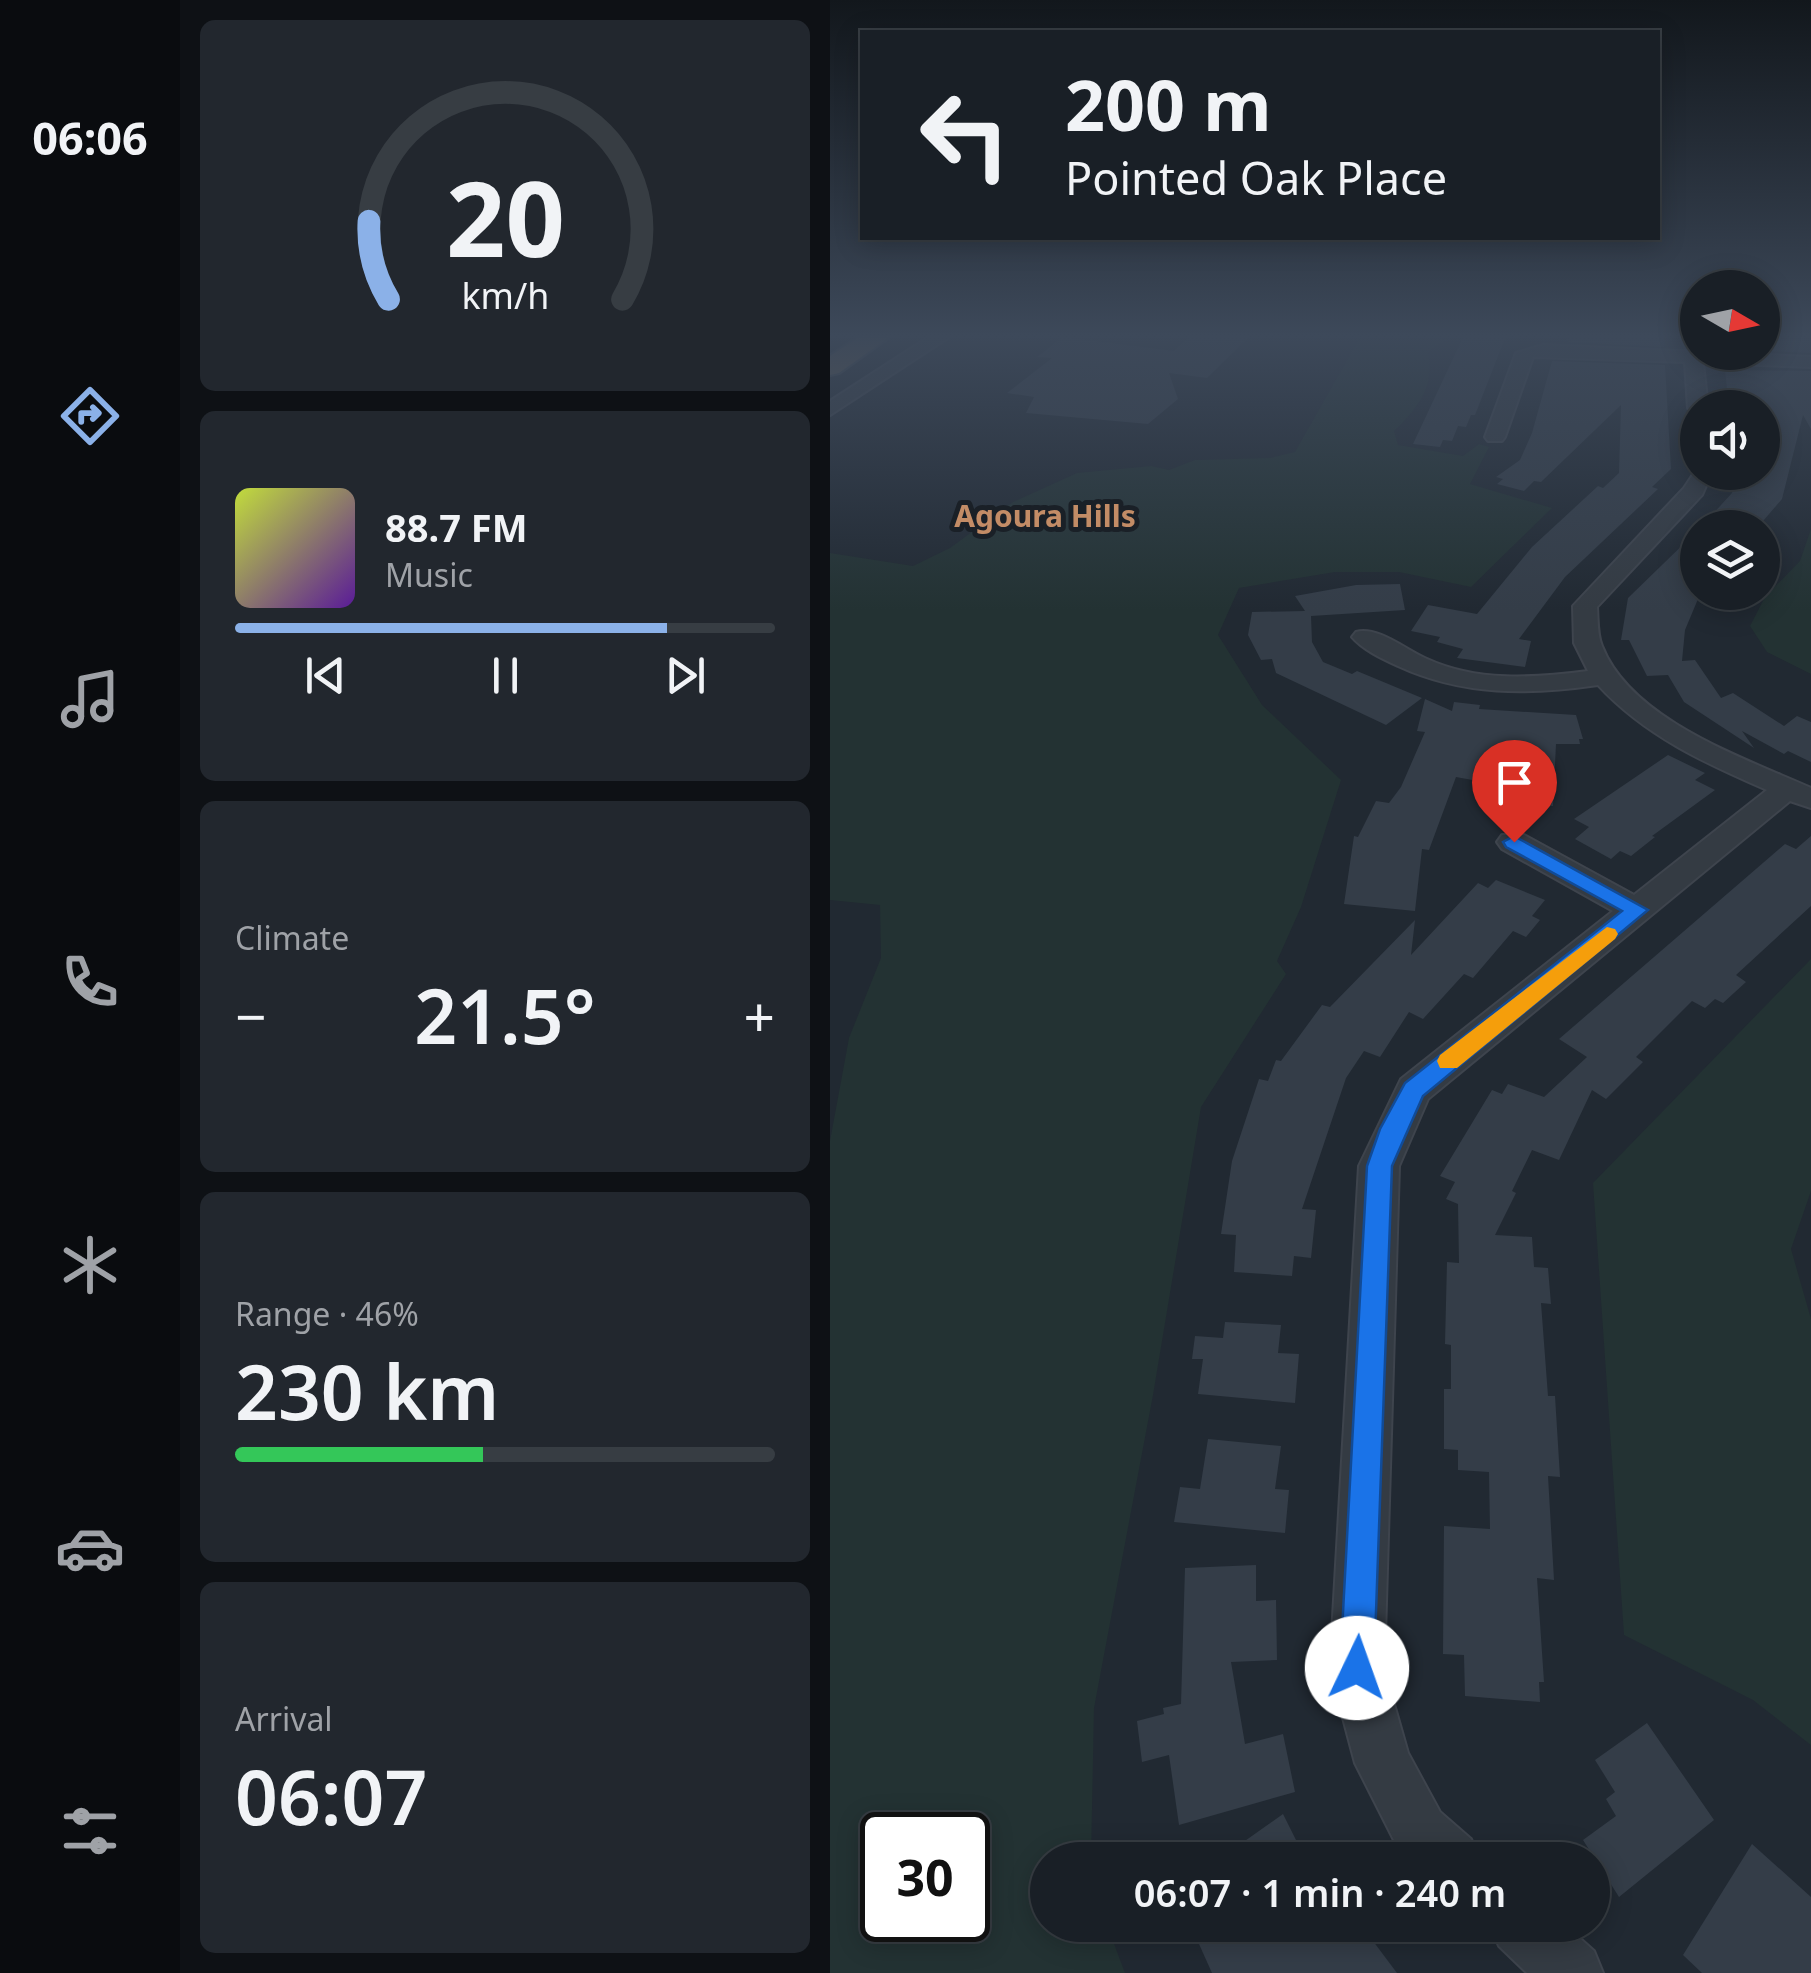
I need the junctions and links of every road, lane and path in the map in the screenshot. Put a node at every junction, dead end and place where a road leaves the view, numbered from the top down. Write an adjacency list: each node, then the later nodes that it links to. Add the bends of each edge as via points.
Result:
1 (1500, 425): 2 (street)
2 (1495, 438)
3 (1694, 490): 5 (street, via 1585,606 1584,640)
4 (1364, 637): 5 (street, via 1456,680 1504,687)
5 (1601, 677): 6 (street, via 1662,727)
6 (1799, 794): 8 (street)
7 (1514, 842): 8 (street)
8 (1638, 910): 9 (street, via 1414,1089 1380,1166 1357,1668 1383,1763)
9 (1431, 1842)
10 (1538, 1942): 11 (street)
11 (1572, 1973)

